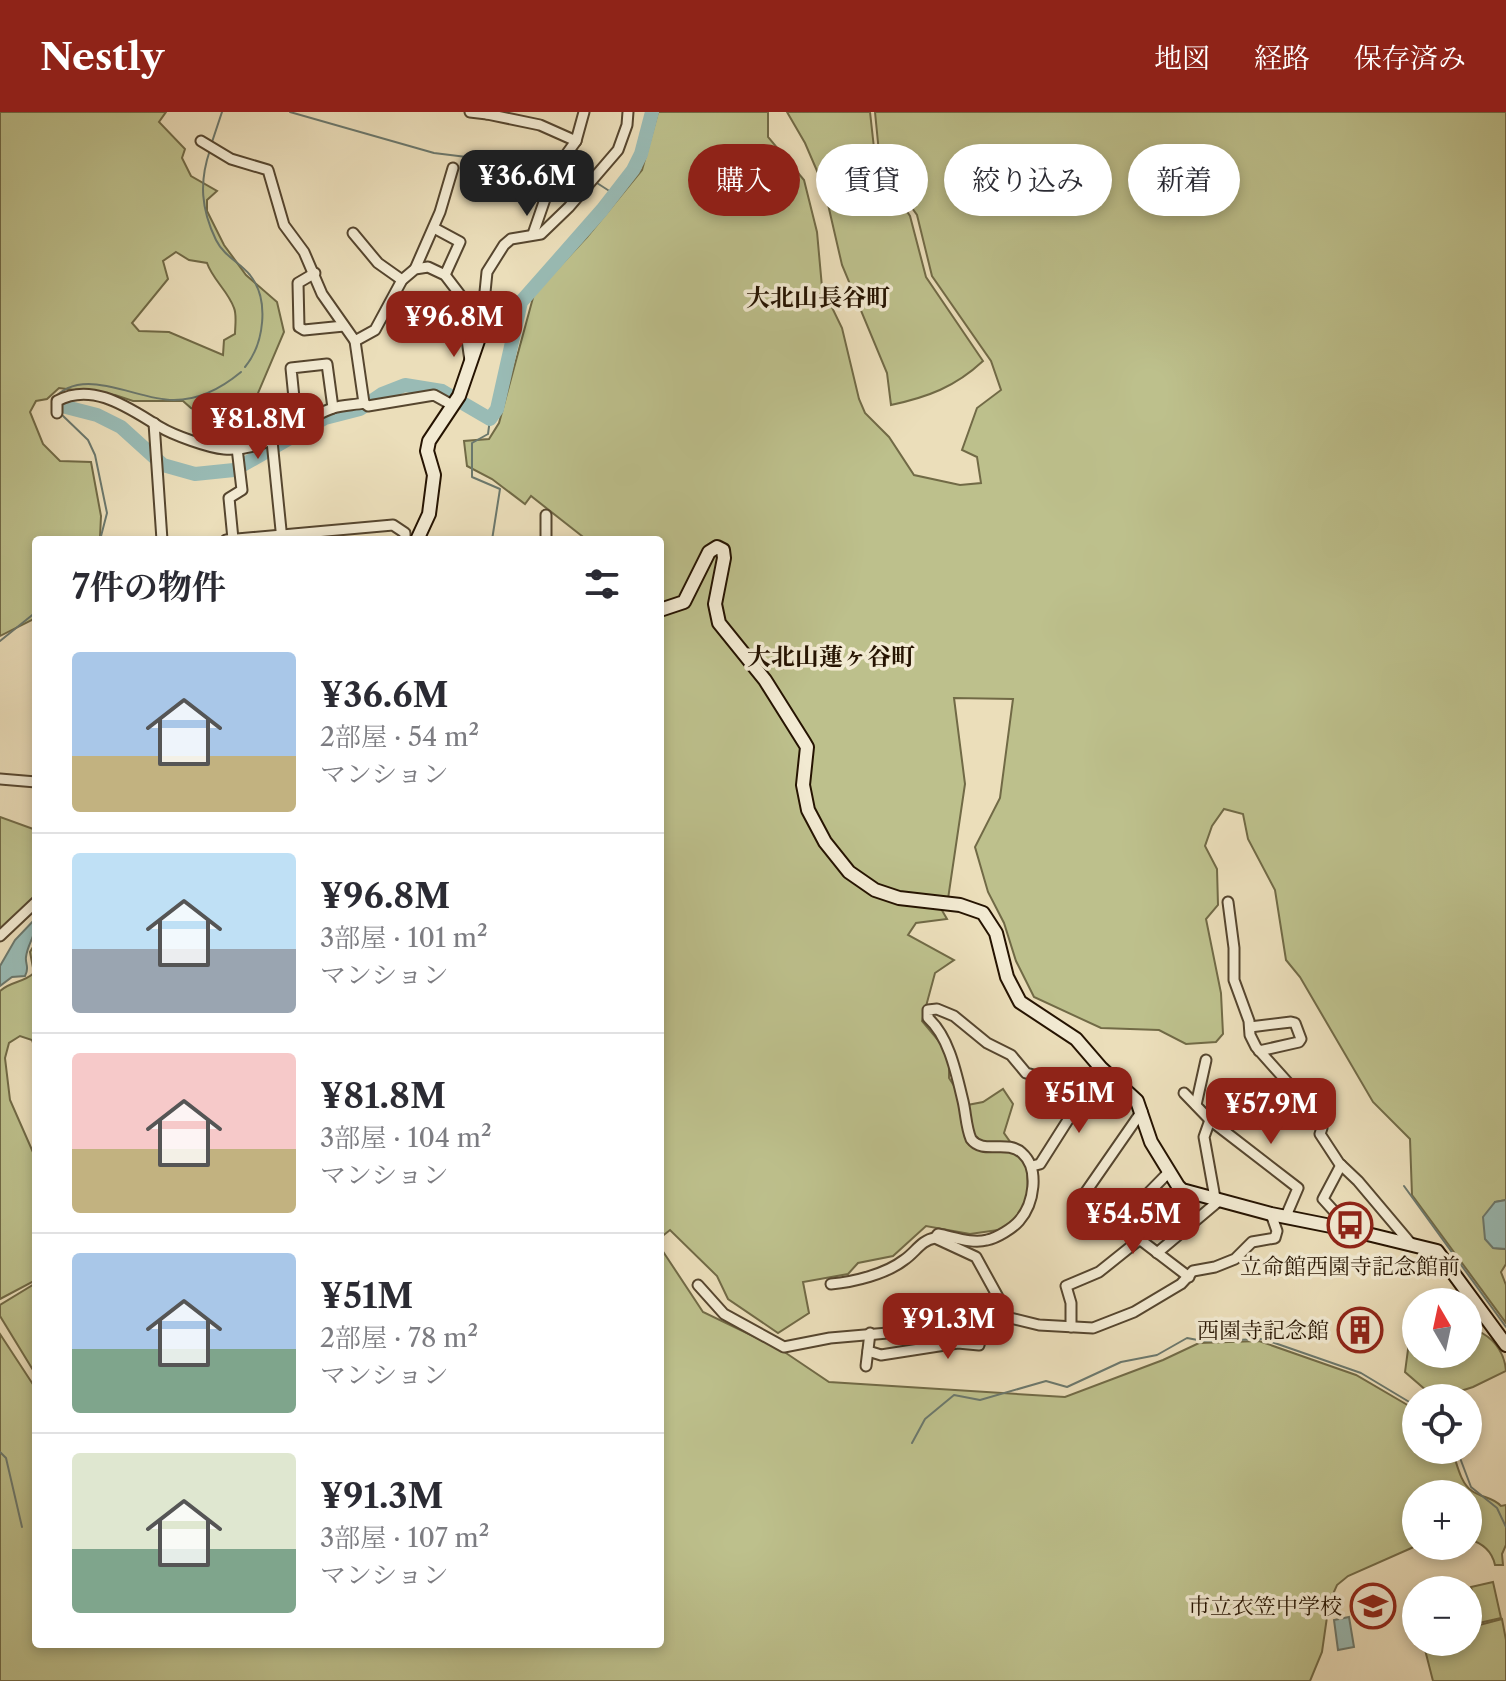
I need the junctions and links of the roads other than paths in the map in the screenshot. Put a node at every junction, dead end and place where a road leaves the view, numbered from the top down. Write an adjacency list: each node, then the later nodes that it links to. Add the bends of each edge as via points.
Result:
1 (470, 112): 4 (street)
2 (584, 112): 6 (street)
3 (628, 112): 10 (street, via 618,150 541,234)
4 (487, 113): 6 (street, via 540,125)
5 (201, 141): 12 (street, via 231,159 268,170 284,225)
6 (576, 141): 10 (street, via 555,170)
7 (453, 168): 8 (street)
8 (434, 228): 11 (street); 13 (street, via 460,242)
9 (353, 233): 14 (street, via 378,263)
10 (533, 234): 16 (street, via 511,239 487,272)
11 (415, 269): 13 (street, via 428,267); 14 (street)
12 (315, 273): 15 (street); 15 (street, via 298,283 299,327)
13 (445, 275): 20 (street, via 461,296)
14 (402, 280): 17 (street, via 375,330)
15 (344, 326): 17 (street)
16 (481, 332): 20 (street)
17 (355, 341): 22 (street)
18 (341, 362): 19 (street)
19 (327, 364): 23 (street); 26 (street, via 291,368)
20 (471, 364): 21 (street)
21 (455, 402): 22 (street, via 434,395); 35 (street, via 429,441 434,475 429,514)
22 (364, 403): 23 (street)
23 (333, 408): 26 (street)
24 (57, 413): 25 (street, via 57,401 65,396 97,394)
25 (154, 423): 28 (street, via 223,449); 30 (street)
26 (297, 428): 27 (street)
27 (272, 441): 28 (street); 32 (street)
28 (237, 448): 31 (street, via 242,490 229,498)
29 (546, 515): 36 (street)
30 (162, 536)
31 (233, 536)
32 (282, 536)
33 (299, 536): 34 (street, via 393,525)
34 (405, 536)
35 (419, 536)
36 (546, 536)
37 (664, 609): 46 (street, via 684,602 709,552 723,550 715,604 719,623 765,680 807,747 805,797 825,842 849,872 875,890 983,913 996,933 1007,977 1020,1002 1076,1039)
38 (0, 779): 39 (street)
39 (32, 782)
40 (1228, 902): 43 (street, via 1234,980)
41 (32, 906): 42 (street)
42 (0, 936)
43 (1250, 1027): 44 (street); 44 (street, via 1291,1022 1301,1039)
44 (1259, 1051): 52 (street, via 1303,1105 1316,1113 1320,1134)
45 (1206, 1060): 48 (street)
46 (1101, 1068): 49 (street); 50 (street)
47 (1184, 1093): 48 (street)
48 (1196, 1105): 51 (street)
49 (1078, 1106): 53 (street, via 1040,1164); 53 (street, via 954,1016 928,1010 943,1036 971,1139 985,1147 1016,1148)
50 (1142, 1111): 54 (street); 58 (street, via 1083,1196)
51 (1210, 1120): 55 (street, via 1204,1137); 57 (street, via 1298,1188)
52 (1341, 1165): 59 (street, via 1323,1199); 62 (street)
53 (1032, 1166): 60 (street, via 1035,1176 1028,1204 1017,1224 986,1241 938,1234)
54 (1168, 1173): 55 (street, via 1182,1190); 58 (street)
55 (1218, 1199): 56 (street); 63 (street)
56 (1271, 1214): 57 (street); 64 (street, via 1275,1238 1252,1242 1235,1259)
57 (1286, 1216): 59 (street)
58 (1118, 1224): 61 (street)
59 (1351, 1230): 62 (street)
60 (935, 1238): 65 (street, via 900,1263); 68 (street, via 976,1257)
61 (1139, 1240): 63 (street); 69 (street, via 1099,1272 1066,1286)
62 (1412, 1245): 71 (street, via 1444,1258)
63 (1157, 1253): 64 (street)
64 (1189, 1277): 69 (street, via 1134,1312 1093,1328)
65 (831, 1284)
66 (698, 1285): 70 (street, via 724,1314 784,1347)
67 (988, 1312): 68 (street); 70 (street, via 964,1313 911,1331); 72 (street, via 979,1345 958,1343 881,1355)
68 (1006, 1316): 69 (street)
69 (1071, 1327)
70 (870, 1333): 72 (street)
71 (1506, 1345)
72 (868, 1351): 73 (street)
73 (866, 1366)

